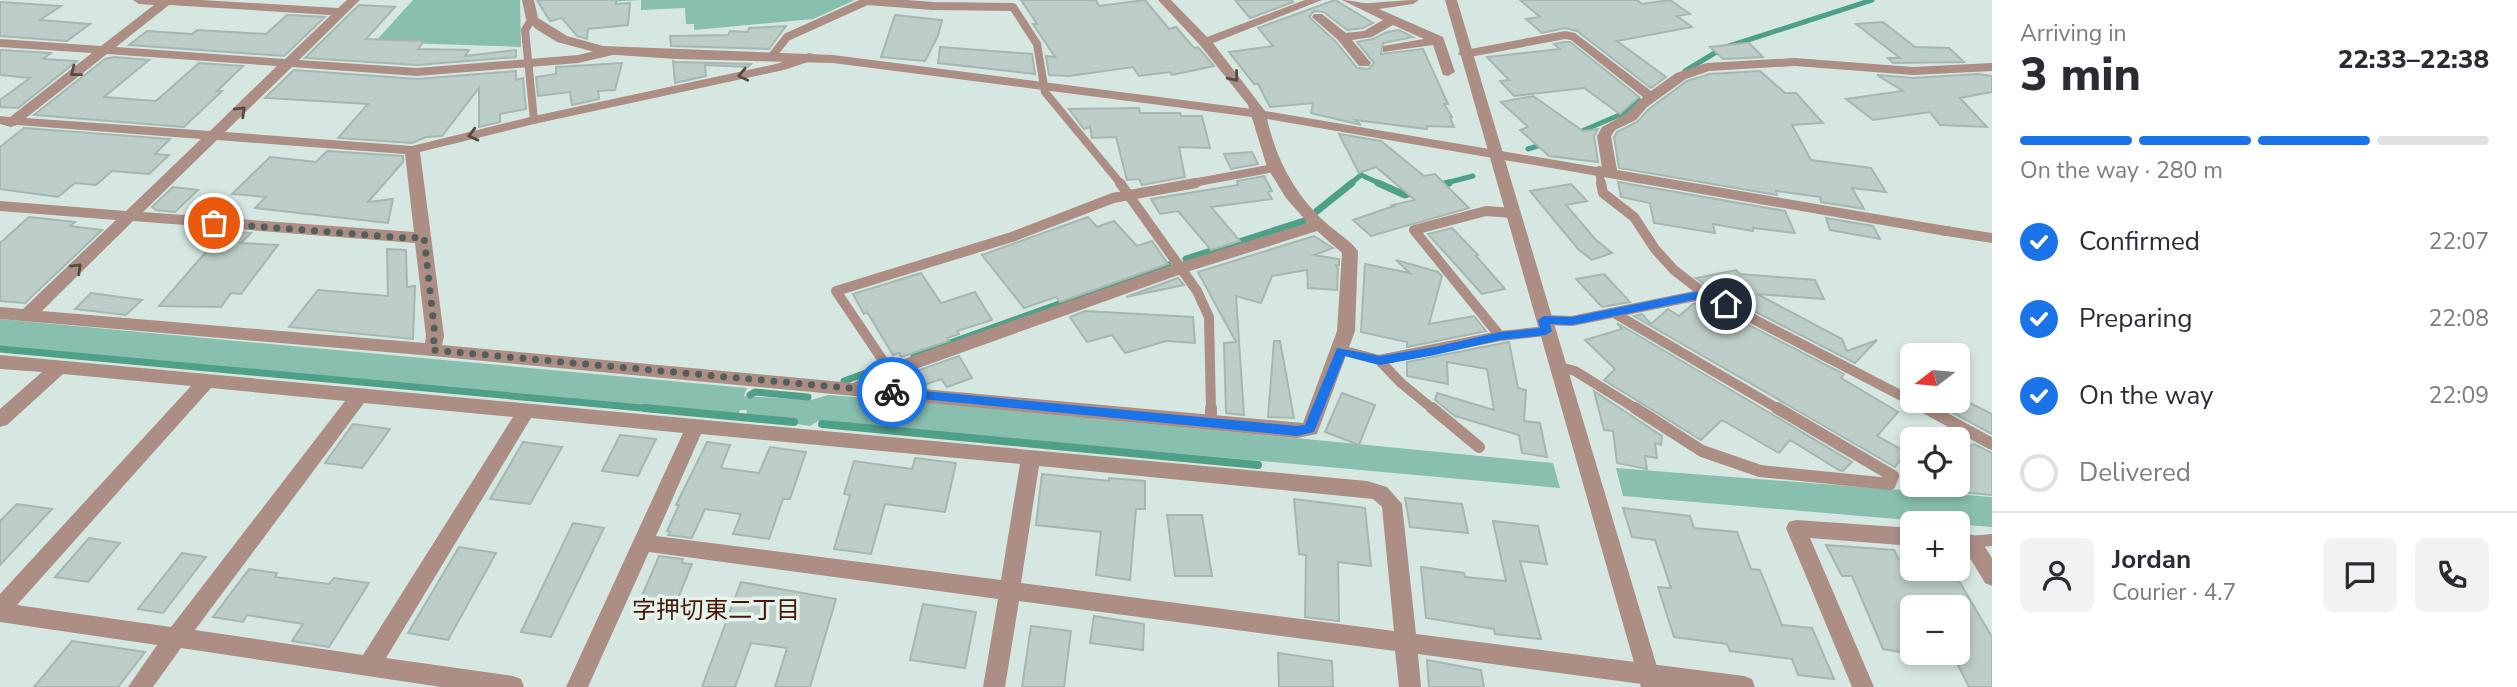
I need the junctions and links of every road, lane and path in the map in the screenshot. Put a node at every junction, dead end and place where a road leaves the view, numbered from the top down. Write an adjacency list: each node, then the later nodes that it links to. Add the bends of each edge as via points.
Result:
1 (139, 0): 10 (street)
2 (354, 0): 12 (street)
3 (528, 0): 14 (street)
4 (868, 0): 24 (lane, via 787,37); 31 (lane, via 1013,7 1038,43)
5 (1164, 0): 18 (street)
6 (1316, 0): 18 (street)
7 (1348, 0): 11 (street)
8 (1413, 0): 11 (street)
9 (1451, 0): 23 (street)
10 (167, 1): 12 (street); 21 (street)
11 (1365, 8): 15 (street)
12 (342, 12): 26 (street)
13 (1318, 17): 16 (street)
14 (532, 19): 22 (street, via 562,39); 28 (lane, via 525,30)
15 (1393, 20): 16 (street, via 1367,34); 17 (street)
16 (1343, 37): 27 (street)
17 (1438, 40): 20 (street); 30 (street)
18 (1205, 42): 33 (street, one-way to 33)
19 (0, 43): 21 (street)
20 (1388, 49)
21 (103, 50): 26 (street); 34 (street, one-way to 34)
22 (612, 51): 24 (street); 28 (street)
23 (1465, 54): 32 (street, via 1565,35 1575,37); 39 (street)
24 (772, 56): 25 (street)
25 (809, 57): 31 (street); 35 (street, one-way to 35)
26 (291, 63): 28 (street, via 417,72); 37 (street, one-way to 26)
27 (1364, 63)
28 (528, 64): 35 (lane)
29 (1992, 67): 32 (street, via 1913,71 1795,62 1707,67 1681,76)
30 (1448, 72)
31 (1042, 85): 33 (street); 42 (lane)
32 (1651, 97): 41 (street, via 1631,117 1606,131)
33 (1260, 114): 39 (street); 40 (street)
34 (7, 120): 36 (street); 37 (street)
35 (534, 120): 38 (street, one-way to 38)
36 (0, 131)
37 (216, 135): 38 (street); 45 (street)
38 (412, 150): 47 (street)
39 (1494, 153): 41 (street); 44 (street)
40 (1274, 168): 42 (lane); 46 (street)
41 (1605, 171): 48 (street); 50 (lane, via 1603,192 1634,217 1674,270)
42 (1129, 194): 49 (lane); 62 (lane, via 1012,237 836,291)
43 (0, 206): 45 (street)
44 (1512, 213): 54 (street); 55 (lane, via 1486,211 1414,230)
45 (131, 216): 47 (street); 53 (street, one-way to 45)
46 (1318, 226): 49 (street); 57 (street, via 1350,251)
47 (424, 237): 56 (street, via 435,335)
48 (1992, 239)
49 (1181, 268): 62 (street); 68 (lane, via 1209,317)
50 (1705, 294): 52 (lane); 70 (lane)
51 (0, 313): 53 (street)
52 (1614, 313): 54 (lane); 60 (lane, via 1893,476 1890,484 1740,465 1702,451 1588,378)
53 (27, 315): 56 (street)
54 (1545, 326): 55 (lane); 60 (street)
55 (1500, 336): 58 (lane)
56 (432, 350): 64 (street)
57 (1341, 351): 58 (lane); 68 (street, via 1310,429)
58 (1380, 360): 71 (lane)
59 (0, 362): 61 (street)
60 (1556, 366): 82 (street)
61 (60, 367): 63 (street); 67 (street)
62 (890, 372): 64 (street)
63 (207, 381): 65 (street); 78 (street)
64 (856, 389): 68 (street)
65 (360, 395): 66 (street); 79 (street)
66 (526, 411): 69 (street); 81 (street)
67 (0, 420)
68 (1211, 422)
69 (695, 427): 72 (street); 75 (street)
70 (1992, 444)
71 (1479, 447)
72 (1031, 457): 77 (street); 80 (street, via 1380,493 1392,504)
73 (1900, 536): 89 (street, via 1796,528)
74 (1974, 541): 76 (street)
75 (644, 543): 77 (street); 85 (street)
76 (1992, 577)
77 (1011, 589): 80 (street); 86 (street)
78 (0, 611): 79 (street)
79 (176, 638): 81 (street); 83 (street)
80 (1406, 642): 82 (street); 87 (street)
81 (368, 667): 84 (street)
82 (1649, 680): 88 (street)
83 (139, 687)
84 (513, 687)
85 (577, 687)
86 (994, 687)
87 (1410, 687)
88 (1744, 687)
89 (1863, 687)

